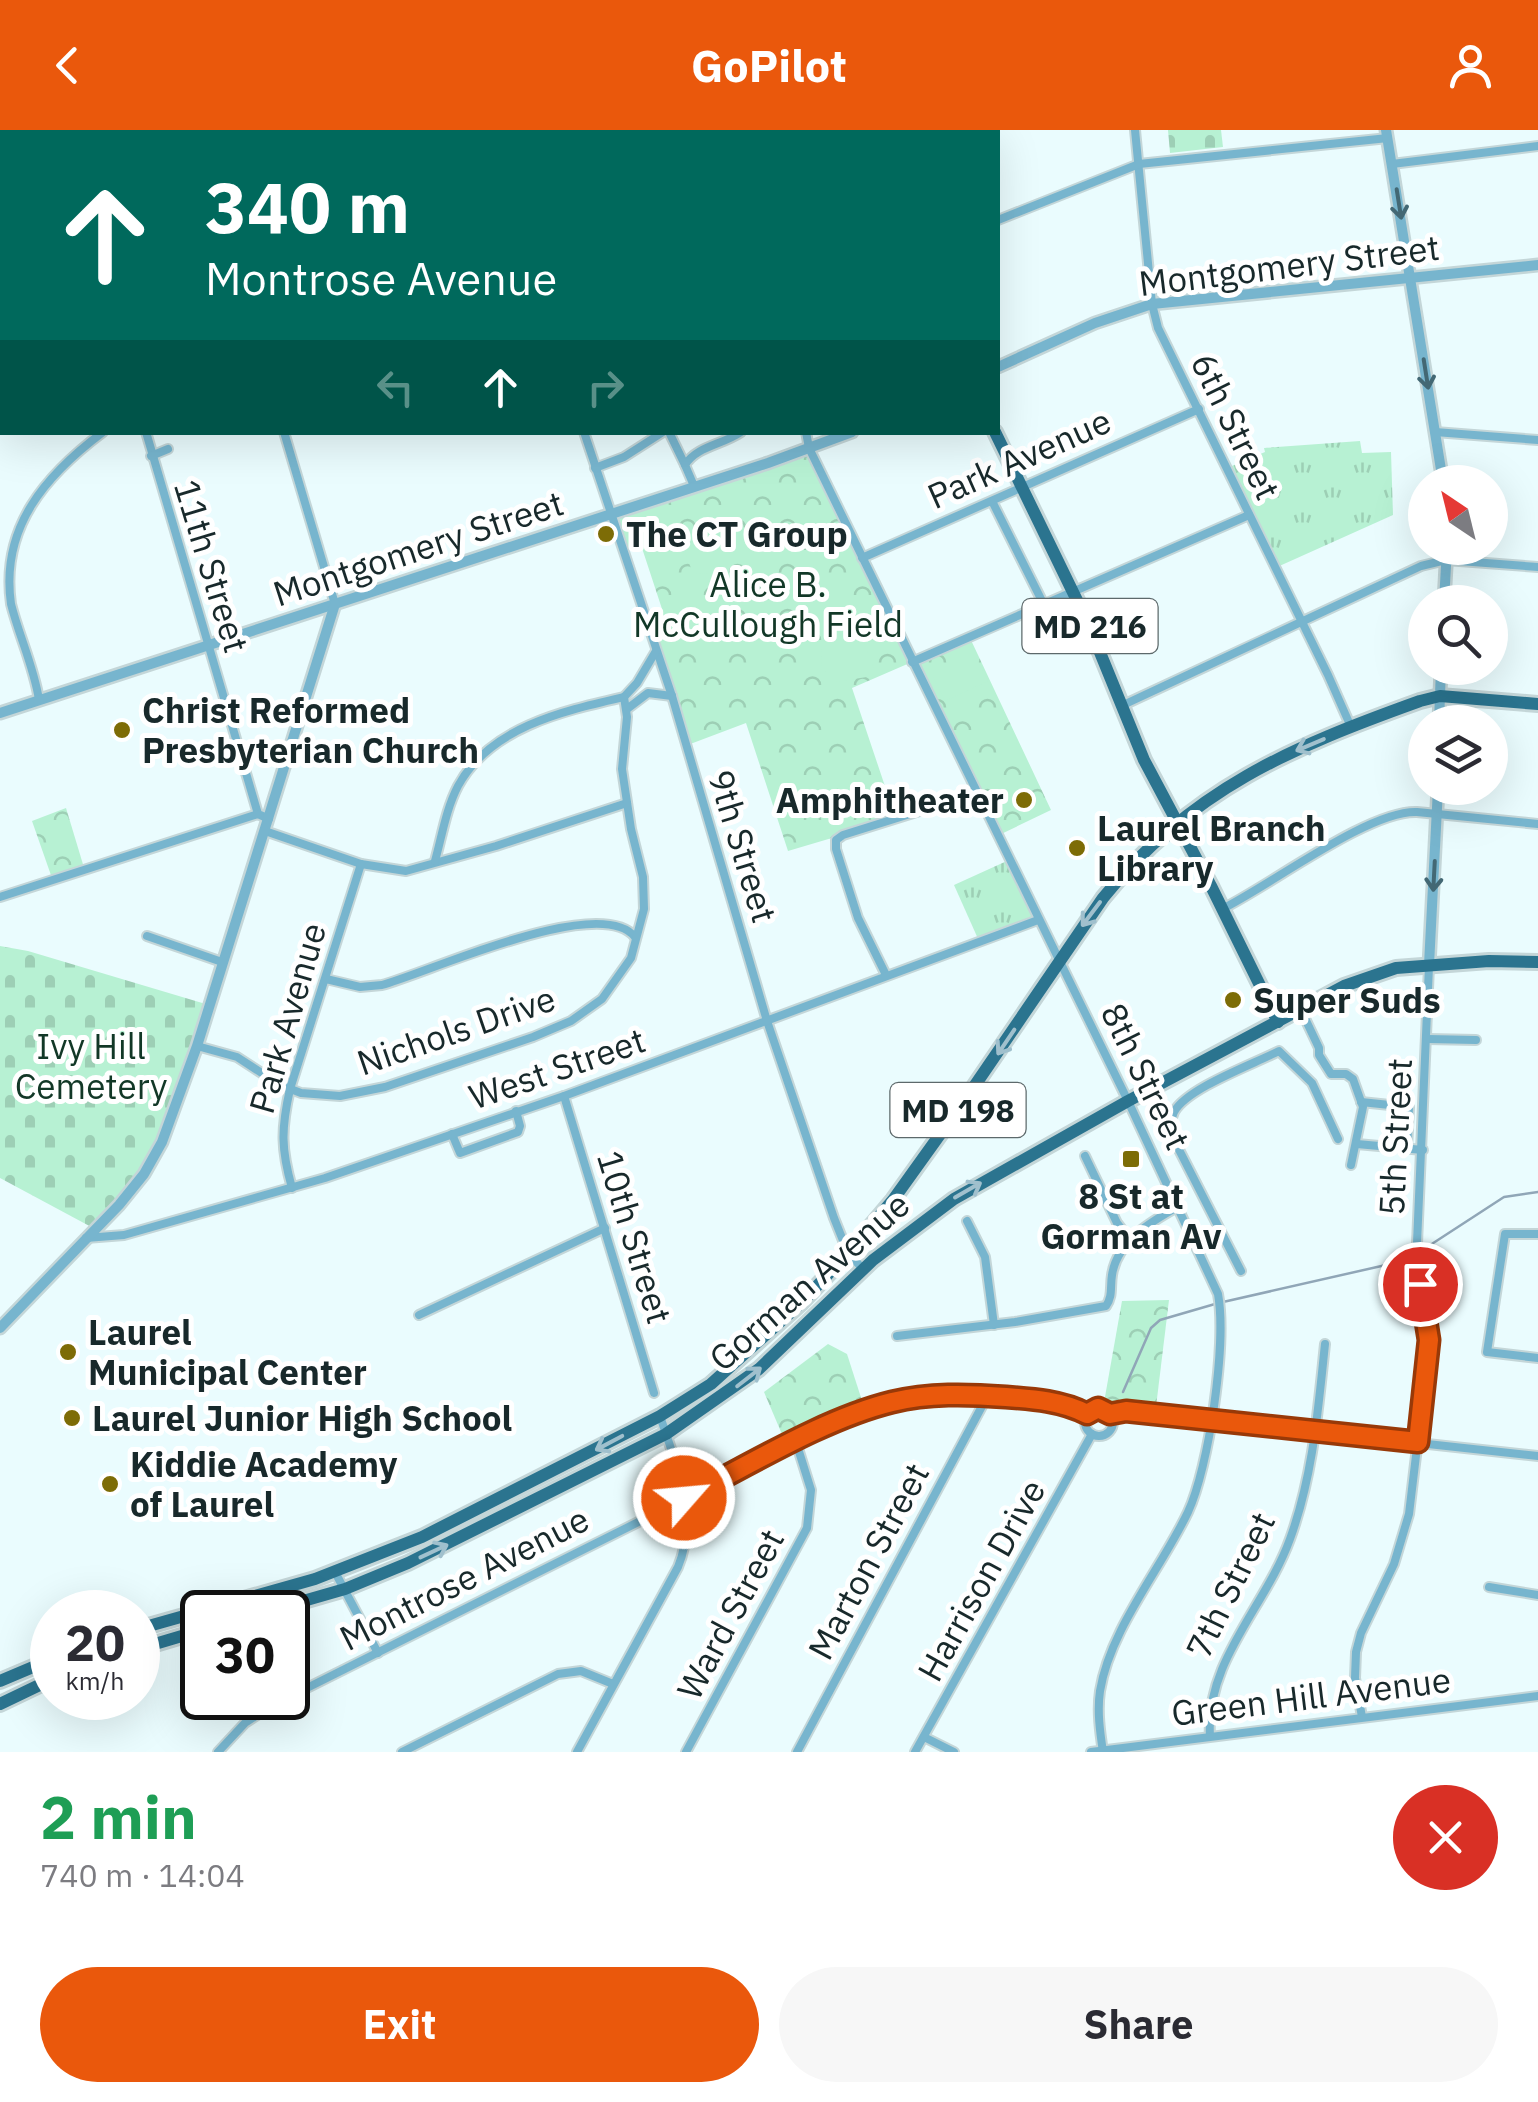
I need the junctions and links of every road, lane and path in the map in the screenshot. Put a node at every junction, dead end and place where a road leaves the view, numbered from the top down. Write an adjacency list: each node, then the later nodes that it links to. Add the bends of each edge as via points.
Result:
1 (1135, 130): 4 (street, 6th Street)
2 (1387, 134): 4 (street); 5 (street)
3 (1538, 146): 5 (street)
4 (1139, 164): 6 (street); 9 (street, 6th Street)
5 (1392, 164): 8 (street, one-way to 8)
6 (1000, 219)
7 (1538, 264): 8 (street, Montgomery Street)
8 (1409, 278): 9 (street, Montgomery Street); 12 (street, one-way to 12)
9 (1152, 304): 10 (street, Montgomery Street); 11 (street, 6th Street)
10 (1000, 366)
11 (1199, 409): 31 (street, Park Avenue); 34 (street, 6th Street)
12 (1435, 432): 23 (street); 28 (street)
13 (99, 435): 35 (street, via 35,495)
14 (143, 435): 26 (street, 11th Street)
15 (285, 435): 41 (street)
16 (585, 435): 29 (street, 9th Street)
17 (661, 435): 29 (street)
18 (668, 435): 27 (street)
19 (734, 435): 27 (street, via 694,453)
20 (807, 435): 24 (street, 8th Street)
21 (844, 435): 24 (street, Montgomery Street)
22 (996, 435): 31 (main road, MD 216)
23 (1538, 440)
24 (809, 448): 30 (street, Montgomery Street); 36 (street, 8th Street)
25 (168, 449): 26 (street)
26 (151, 456): 44 (street, 11th Street)
27 (685, 465): 30 (street)
28 (1440, 465)
29 (594, 468): 33 (street, 9th Street)
30 (694, 486): 33 (street, Montgomery Street)
31 (1022, 488): 32 (street, Park Avenue); 40 (main road, MD 216)
32 (992, 500): 36 (street, Park Avenue); 42 (street)
33 (610, 513): 41 (street, Montgomery Street); 45 (street, 9th Street)
34 (1249, 515): 40 (street); 43 (street, 6th Street)
35 (4, 545): 51 (street, via 8,593)
36 (862, 558): 46 (street, 8th Street)
37 (1508, 563): 39 (street)
38 (1421, 565): 43 (street)
39 (1538, 567)
40 (1073, 591): 42 (street); 54 (main road, MD 216)
41 (335, 604): 44 (street, Montgomery Street); 62 (street)
42 (1044, 605): 46 (street)
43 (1302, 622): 54 (street); 57 (street, 6th Street)
44 (208, 646): 51 (street, Montgomery Street); 62 (street, 11th Street)
45 (656, 650): 48 (street, 9th Street); 50 (street)
46 (912, 662): 58 (street, 8th Street)
47 (1440, 685): 49 (street)
48 (672, 696): 55 (street, via 648,693); 79 (street, 9th Street)
49 (1440, 696): 52 (main road, MD 198); 53 (street); 57 (main road, MD 198)
50 (624, 697): 55 (street, Nichols Drive); 65 (street, via 512,732 486,748 457,788)
51 (39, 700): 56 (street, Montgomery Street)
52 (1538, 704)
53 (1440, 705)
54 (1121, 706): 63 (main road, MD 216)
55 (627, 709): 59 (street, Nichols Drive)
56 (0, 713)
57 (1351, 728): 63 (main road, MD 198, one-way to 63, via 1242,776)
58 (977, 793): 69 (street, 8th Street); 76 (street, via 836,840 854,906)
59 (627, 803): 65 (street); 71 (street, Nichols Drive, via 645,894)
60 (1437, 805): 61 (street, 5th Street)
61 (1437, 816): 64 (street); 68 (street, via 1407,812 1383,818); 75 (street, 5th Street, one-way to 75)
62 (264, 821): 66 (street); 67 (street); 73 (street)
63 (1176, 822): 68 (main road, MD 216); 72 (main road, MD 198, one-way to 72, via 1130,865)
64 (1538, 824)
65 (435, 861): 66 (street, via 406,871)
66 (360, 864): 77 (street, Park Avenue)
67 (0, 897)
68 (1222, 909): 80 (main road, MD 216)
69 (1038, 920): 72 (street, 8th Street); 76 (street, West Street)
70 (146, 936): 73 (street)
71 (635, 936): 77 (street, via 624,926 577,924 382,985); 86 (street, Nichols Drive, via 632,958 613,988 553,1030 364,1092 314,1096)
72 (1059, 960): 88 (street, 8th Street); 105 (main road, MD 198, one-way to 105, via 931,1149)
73 (222, 962): 83 (street)
74 (1538, 962): 75 (main road, Gorman Avenue / MD 198)
75 (1429, 965): 78 (main road, Gorman Avenue / MD 198, via 1372,974); 81 (street, 5th Street)
76 (886, 975): 79 (street, West Street)
77 (326, 979): 86 (street, Park Avenue)
78 (1300, 1010): 80 (main road, Gorman Avenue / MD 198); 89 (street, via 1324,1064 1332,1074 1353,1079)
79 (766, 1019): 87 (street, West Street); 105 (street, 9th Street)
80 (1278, 1022): 84 (main road, Gorman Avenue / MD 198)
81 (1428, 1040): 82 (street); 95 (street, 5th Street)
82 (1476, 1040)
83 (197, 1046): 86 (street, Nichols Drive, via 237,1057); 103 (street, via 154,1157)
84 (1212, 1056): 85 (street); 88 (main road, Gorman Avenue / MD 198)
85 (1225, 1078): 92 (street, via 1280,1051 1312,1084); 107 (street, via 1176,1108 1171,1125 1178,1152)
86 (290, 1089): 98 (street, Park Avenue, via 282,1141)
87 (564, 1096): 90 (street, West Street); 101 (street, 10th Street)
88 (1128, 1101): 99 (street, 8th Street); 106 (main road, Gorman Avenue / MD 198, one-way to 88, via 954,1198)
89 (1360, 1102): 93 (street); 94 (street, via 1409,1106)
90 (516, 1111): 91 (street, West Street); 91 (street, via 518,1132 466,1154 458,1152)
91 (452, 1134): 98 (street, West Street)
92 (1338, 1139)
93 (1357, 1144): 94 (street); 97 (street)
94 (1407, 1149): 95 (street)
95 (1422, 1150): 126 (street, 5th Street, via 1416,1243 1429,1340)
96 (1085, 1156): 104 (street)
97 (1351, 1165)
98 (292, 1188): 103 (street, West Street, via 124,1236)
99 (1179, 1206): 104 (street); 121 (street, 8th Street, via 1220,1306)
100 (967, 1221): 111 (street, via 985,1257)
101 (605, 1228): 109 (street); 116 (street, 10th Street)
102 (1538, 1234): 115 (street, via 1505,1234 1487,1352)
103 (86, 1238): 110 (street)
104 (1130, 1240): 111 (street, via 1115,1263 1106,1306)
105 (848, 1253): 106 (street, 9th Street); 120 (main road, Gorman Avenue / MD 198, via 746,1355)
106 (862, 1270): 123 (main road, Gorman Avenue / MD 198, one-way to 106, via 759,1370)
107 (1241, 1271)
108 (0, 1309): 110 (street)
109 (419, 1315)
110 (10, 1317): 112 (street)
111 (994, 1324): 113 (street)
112 (0, 1328)
113 (897, 1336)
114 (1325, 1344): 122 (street, 7th Street)
115 (1538, 1358)
116 (654, 1392)
117 (988, 1396): 118 (street, Montrose Avenue, via 1069,1405); 125 (street, Montrose Avenue, via 892,1402); 150 (street, Marton Street)
118 (1087, 1414): 119 (street, via 1098,1408); 124 (street)
119 (1110, 1414): 121 (street); 124 (street, via 1110,1430)
120 (660, 1416): 123 (street); 129 (main road, Gorman Avenue / MD 198, one-way to 129, via 422,1537)
121 (1211, 1420): 122 (street); 145 (street, 8th Street, via 1188,1510 1107,1665 1098,1708)
122 (1316, 1431): 126 (street); 143 (street, 7th Street, via 1289,1543 1216,1682)
123 (666, 1434): 128 (street); 131 (main road, Gorman Avenue / MD 198, one-way to 123, via 441,1548)
124 (1092, 1434): 144 (street, Harrison Drive)
125 (796, 1442): 128 (street, Montrose Avenue); 149 (street, Ward Street, via 811,1490 807,1528)
126 (1418, 1442): 127 (street); 142 (street, 5th Street, via 1403,1535 1357,1643)
127 (1538, 1456)
128 (684, 1498): 135 (street, Montrose Avenue); 138 (street, via 689,1530 683,1555)
129 (335, 1572): 131 (street); 134 (main road, MD 198)
130 (1489, 1587): 132 (street)
131 (344, 1589): 133 (main road, MD 198); 135 (street)
132 (1538, 1595)
133 (310, 1599)
134 (160, 1622)
135 (378, 1653): 146 (street, Montrose Avenue, via 260,1712)
136 (30, 1668): 137 (main road)
137 (0, 1681)
138 (613, 1684): 147 (street, via 580,1671 558,1674); 148 (street)
139 (30, 1690): 141 (main road)
140 (1538, 1696): 142 (street, Green Hill Avenue)
141 (0, 1704)
142 (1362, 1717): 143 (street, Green Hill Avenue)
143 (1210, 1736): 145 (street, Green Hill Avenue)
144 (924, 1737): 151 (street, Harrison Drive); 152 (street)
145 (1103, 1751): 153 (street, Green Hill Avenue)
146 (218, 1752)
147 (402, 1752)
148 (577, 1752)
149 (686, 1752)
150 (798, 1752)
151 (916, 1752)
152 (954, 1752)
153 (1090, 1752)

